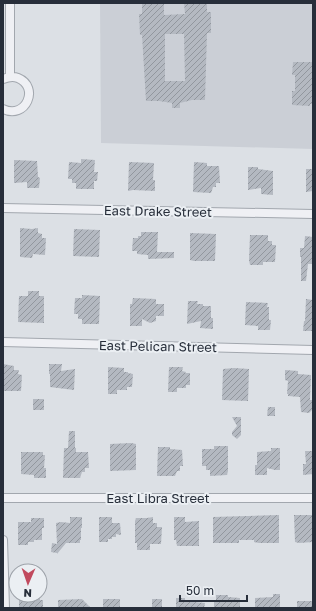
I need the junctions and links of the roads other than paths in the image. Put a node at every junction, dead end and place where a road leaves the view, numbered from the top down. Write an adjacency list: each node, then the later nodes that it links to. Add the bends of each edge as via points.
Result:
1 (10, 3): 2 (street)
2 (7, 78): 3 (street, via 21,79 29,94 26,105 21,109 10,112)
3 (3, 109)
4 (3, 208): 5 (street, East Drake Street)
5 (313, 214)
6 (3, 342): 7 (street, East Pelican Street)
7 (313, 350)
8 (3, 498): 9 (street, East Libra Street)
9 (313, 498)
10 (3, 540): 11 (street)
11 (5, 608)

